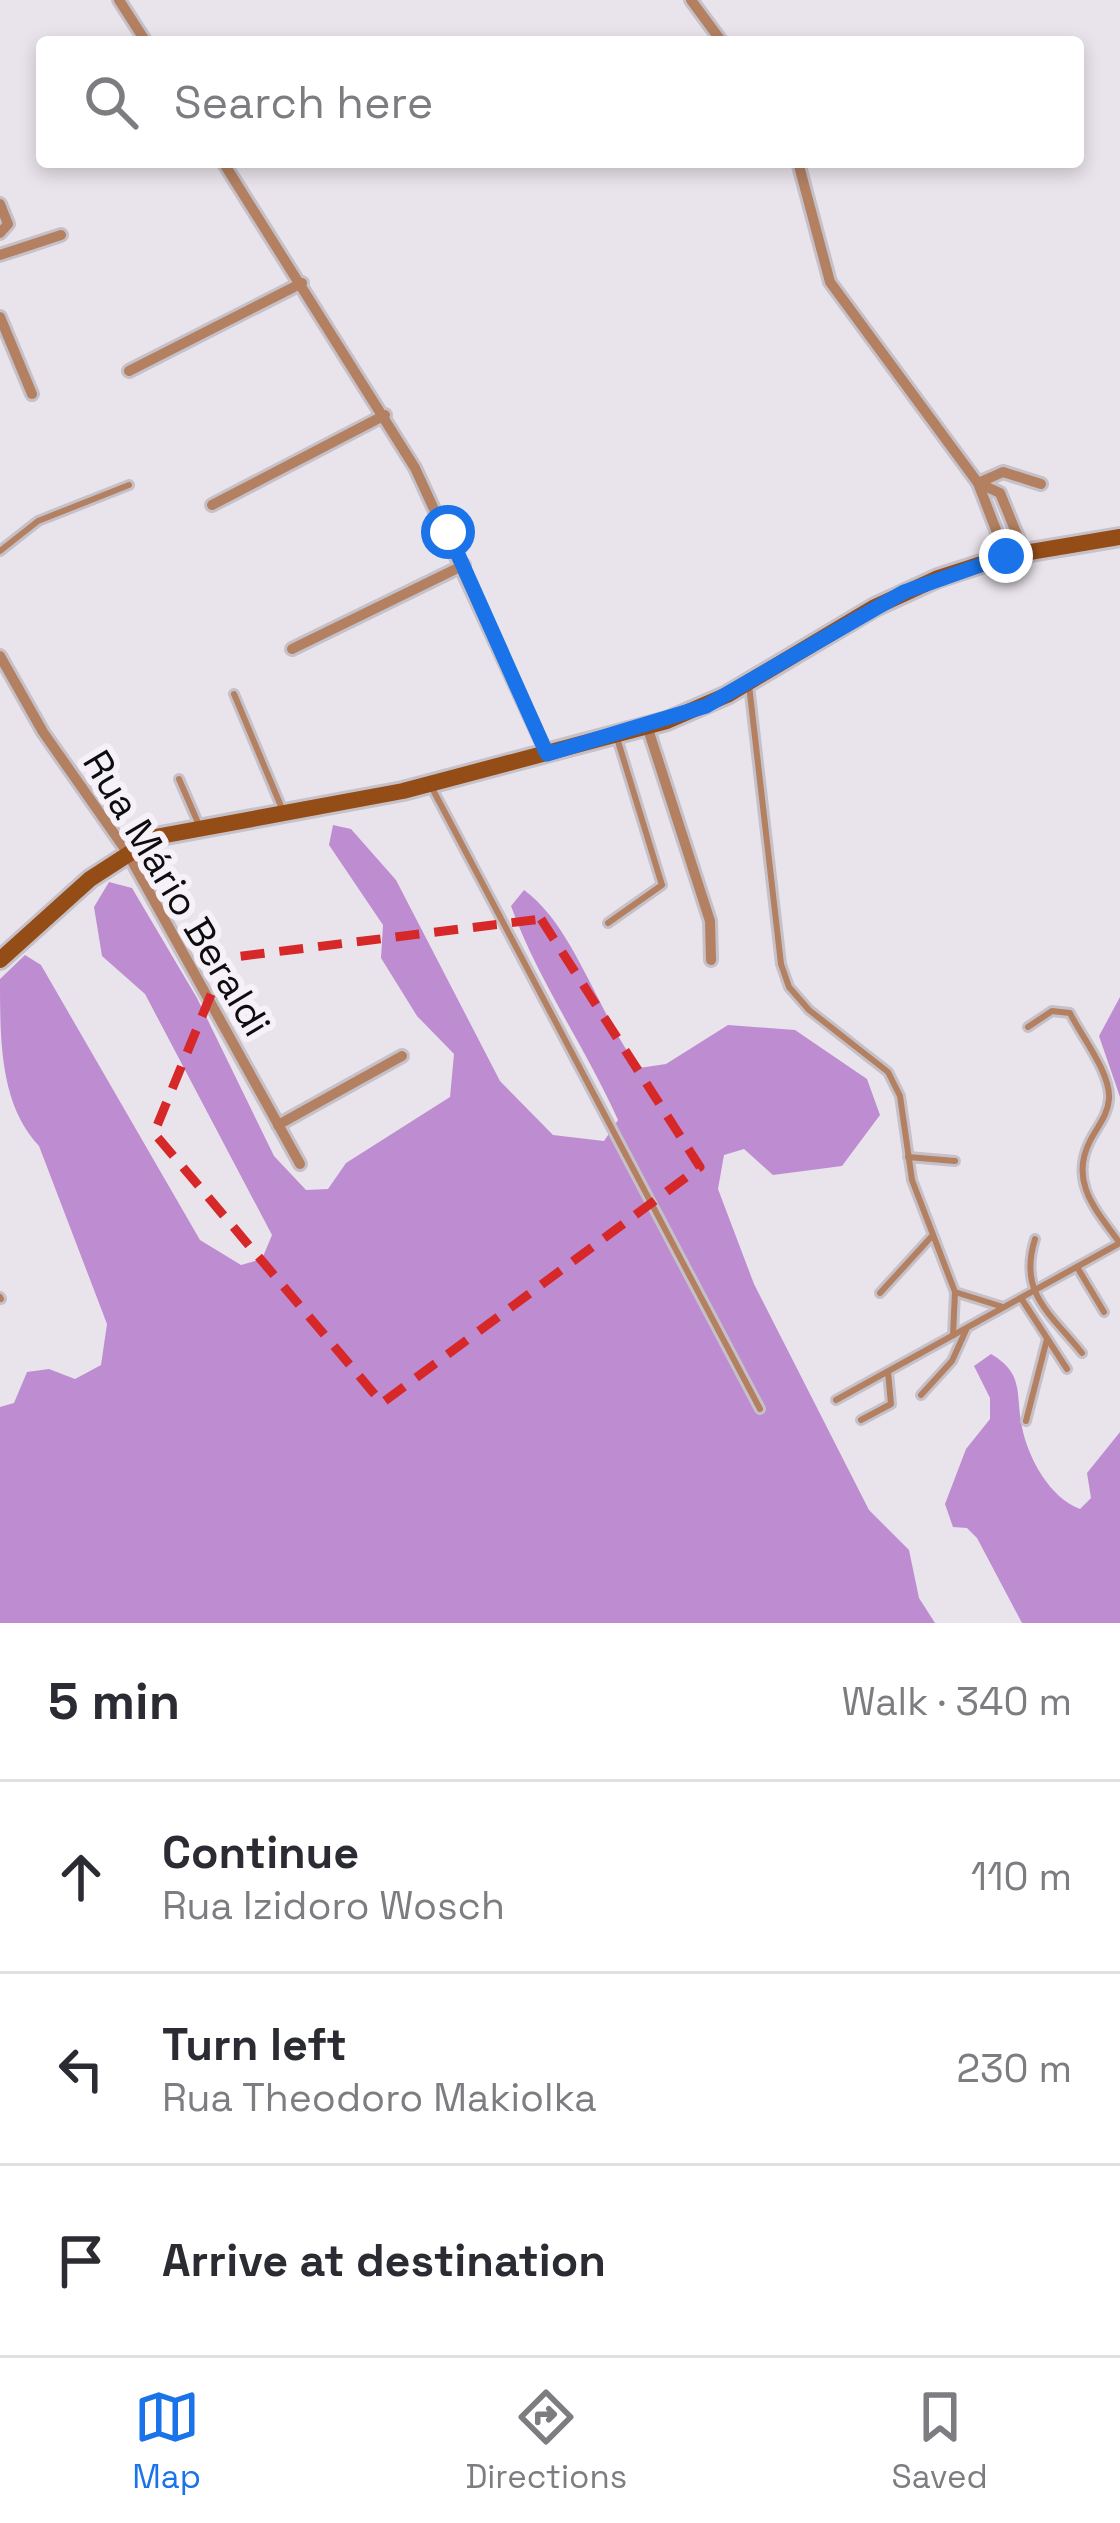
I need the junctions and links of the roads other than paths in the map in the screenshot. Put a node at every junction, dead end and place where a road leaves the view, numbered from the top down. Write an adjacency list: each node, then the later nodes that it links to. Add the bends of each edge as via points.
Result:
1 (118, 0): 3 (street)
2 (692, 0): 4 (street)
3 (142, 36)
4 (718, 36)
5 (227, 168): 11 (street)
6 (800, 168): 16 (street, via 830,282)
7 (0, 204): 8 (street, via 8,224)
8 (0, 233)
9 (61, 236): 10 (street)
10 (0, 255)
11 (302, 284): 13 (street); 15 (street)
12 (0, 317): 14 (street)
13 (129, 371)
14 (32, 394)
15 (386, 415): 19 (street); 23 (street)
16 (978, 483): 17 (street, via 1003,472); 22 (street); 22 (street, via 1000,493)
17 (1041, 484)
18 (129, 485): 21 (lane, via 38,521)
19 (212, 505)
20 (1120, 537): 22 (main road)
21 (0, 551)
22 (1015, 554): 26 (main road, via 904,592)
23 (464, 565): 24 (street); 30 (street)
24 (292, 649)
25 (0, 656): 35 (street, Rua Mário Beraldi)
26 (749, 683): 28 (main road); 42 (lane, via 785,976 809,1010 888,1072 900,1096)
27 (234, 694): 33 (lane)
28 (647, 726): 29 (main road); 38 (street, via 710,921)
29 (616, 734): 30 (main road); 36 (lane, via 662,885)
30 (547, 754): 32 (main road)
31 (179, 779): 34 (lane)
32 (430, 785): 33 (main road); 63 (lane)
33 (284, 814): 34 (main road)
34 (200, 827): 35 (main road)
35 (127, 851): 37 (main road); 41 (street, Rua Mário Beraldi)
36 (608, 923)
37 (0, 960)
38 (711, 960)
39 (1028, 1027): 47 (lane, via 1052,1011 1070,1013 1108,1088 1082,1180)
40 (402, 1056): 41 (street)
41 (278, 1125): 44 (street, Rua Mário Beraldi)
42 (908, 1157): 43 (lane); 45 (lane)
43 (955, 1161)
44 (300, 1163)
45 (932, 1236): 50 (lane); 51 (lane)
46 (1035, 1239): 49 (lane, via 1027,1268)
47 (1120, 1243): 48 (lane)
48 (1077, 1267): 49 (lane); 54 (lane)
49 (1032, 1291): 52 (lane); 58 (lane)
50 (880, 1292)
51 (955, 1292): 53 (lane); 56 (lane)
52 (1021, 1298): 53 (lane); 57 (lane)
53 (1004, 1307): 55 (lane)
54 (1104, 1312)
55 (968, 1327): 56 (lane); 61 (lane, via 952,1361)
56 (953, 1335): 60 (lane)
57 (1047, 1339): 59 (lane); 65 (lane)
58 (1082, 1352)
59 (1067, 1370)
60 (887, 1371): 62 (lane); 64 (lane, via 891,1404)
61 (921, 1395)
62 (836, 1400)
63 (760, 1409)
64 (860, 1420)
65 (1026, 1421)

